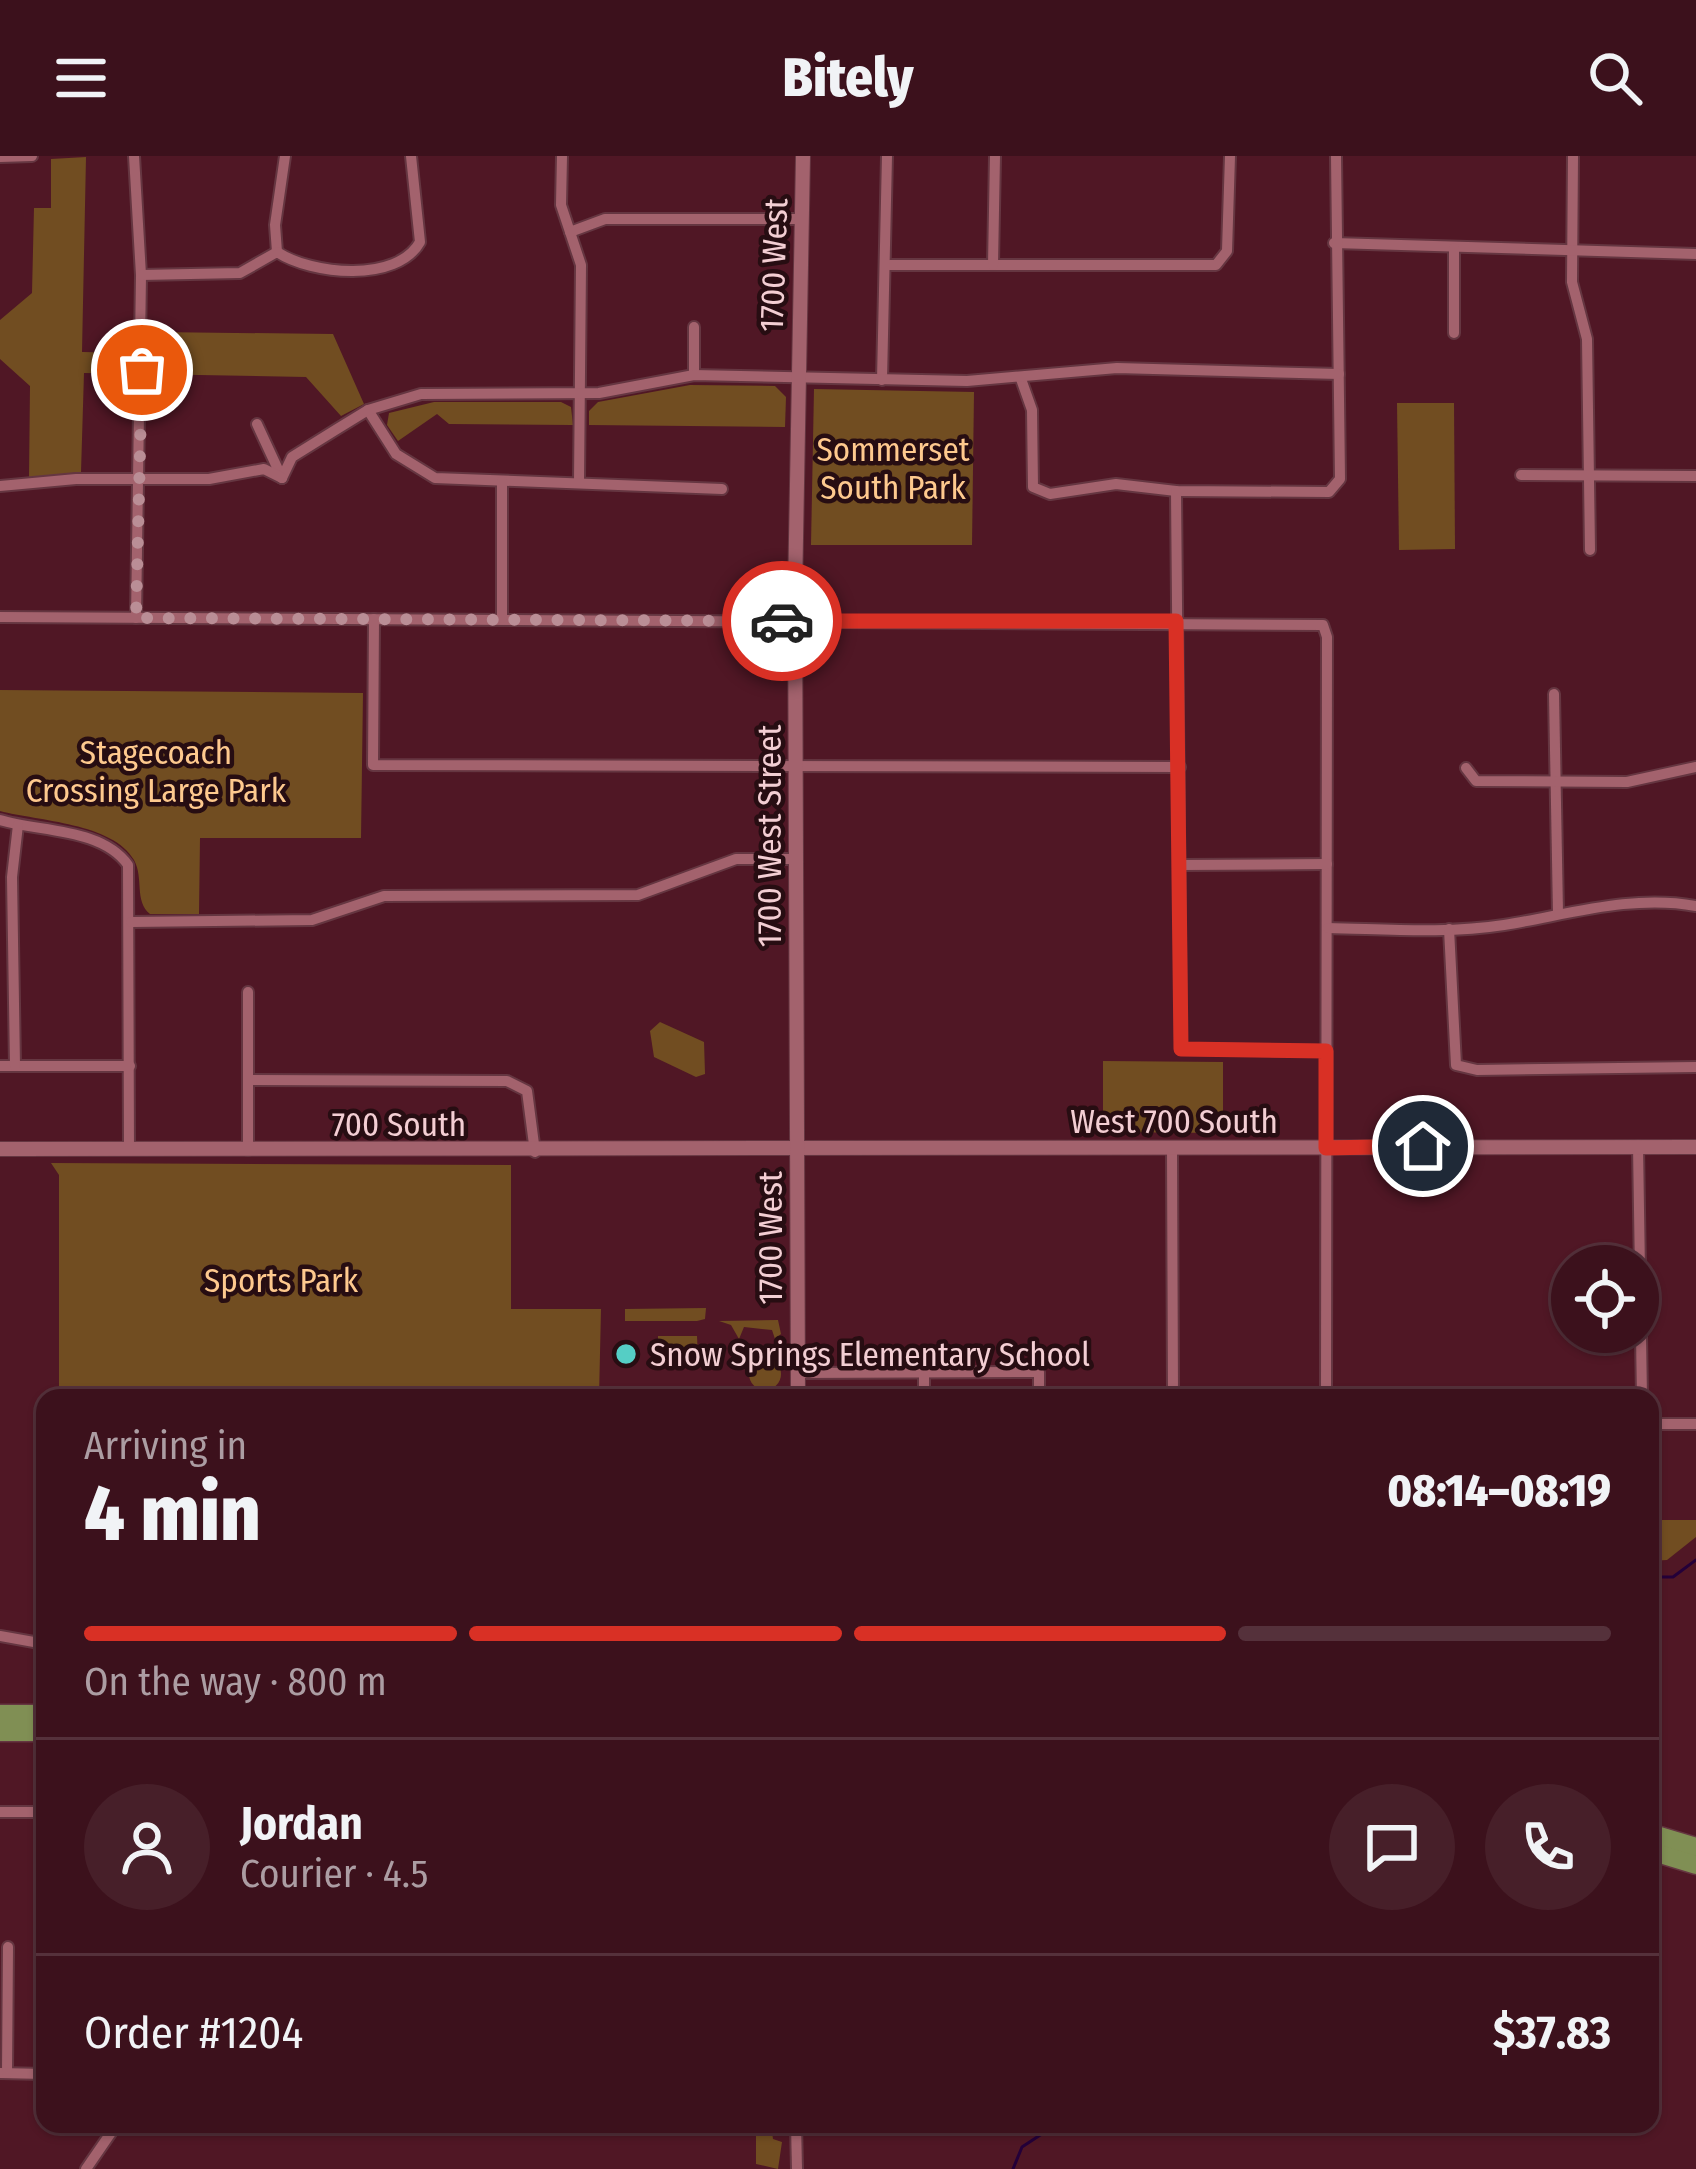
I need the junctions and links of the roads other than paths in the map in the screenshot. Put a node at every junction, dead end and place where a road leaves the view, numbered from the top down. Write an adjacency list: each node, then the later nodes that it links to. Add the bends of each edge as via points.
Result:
1 (29, 156): 12 (street)
2 (134, 156): 22 (street)
3 (286, 156): 17 (street)
4 (411, 156): 17 (street, via 420,242 412,256 383,269 298,266)
5 (562, 156): 14 (street, via 561,205)
6 (803, 156): 13 (street, 1700 West)
7 (886, 156): 20 (street)
8 (995, 156): 21 (street)
9 (1230, 156): 21 (street, via 1227,250 1216,265)
10 (1336, 156): 15 (street)
11 (1574, 156): 18 (street)
12 (0, 157)
13 (802, 219): 14 (street, via 605,219); 27 (street, 1700 West)
14 (570, 232): 30 (street, via 581,265)
15 (1334, 243): 16 (street); 25 (street)
16 (1454, 248): 18 (street); 24 (street)
17 (277, 252): 22 (street, via 240,273)
18 (1571, 252): 19 (street); 34 (street, via 1587,339)
19 (1696, 254)
20 (886, 265): 21 (street); 29 (street)
21 (993, 265)
22 (141, 275): 36 (street)
23 (694, 327): 26 (street)
24 (1454, 333)
25 (1339, 374): 28 (street, via 1117,368); 42 (street, via 1336,487)
26 (694, 375): 27 (street); 30 (street)
27 (797, 376): 29 (street); 48 (street, 1700 West Street)
28 (1021, 379): 29 (street); 42 (street, via 1032,410 1033,487 1050,494 1116,484)
29 (882, 380)
30 (580, 393): 31 (street, via 422,394); 38 (street)
31 (368, 410): 37 (street, via 292,457); 39 (street, via 418,472)
32 (257, 424): 37 (street)
33 (1521, 476): 34 (street)
34 (1590, 476): 35 (street); 43 (street)
35 (1696, 476)
36 (137, 478): 37 (street, via 209,479 264,469); 40 (street); 45 (street)
37 (282, 478)
38 (579, 481): 39 (street); 41 (street)
39 (502, 482): 46 (street)
40 (0, 486)
41 (722, 489)
42 (1176, 491): 49 (street)
43 (1590, 550)
44 (0, 617): 45 (street)
45 (136, 618): 47 (street)
46 (502, 619): 47 (street); 48 (street)
47 (374, 620): 51 (street, via 373,765)
48 (796, 621): 49 (street); 51 (street, 1700 West Street)
49 (1176, 621): 52 (street); 59 (street, via 1323,625)
50 (1554, 694): 55 (street)
51 (796, 766): 52 (street); 58 (street, 1700 West Street)
52 (1180, 767): 60 (street)
53 (1466, 767): 55 (street, via 1476,781)
54 (1696, 767): 55 (street, via 1627,782)
55 (1554, 783): 62 (street)
56 (0, 820): 57 (street)
57 (18, 826): 63 (street, via 100,842 124,859); 69 (street)
58 (796, 860): 63 (street, via 736,859 638,895 383,896 312,920); 81 (street, 1700 West Street)
59 (1328, 864): 60 (street); 64 (street)
60 (1181, 865): 67 (street, via 1181,1049)
61 (1696, 906): 62 (street)
62 (1558, 913): 65 (street)
63 (130, 922): 70 (street)
64 (1328, 928): 65 (street); 67 (street)
65 (1449, 929): 71 (street, via 1456,1065)
66 (248, 992): 72 (street)
67 (1326, 1051): 76 (street)
68 (0, 1066): 69 (street)
69 (15, 1066): 70 (street)
70 (130, 1066): 78 (street)
71 (1696, 1067)
72 (248, 1080): 79 (street); 80 (street, via 508,1081 527,1090)
73 (1638, 1146): 74 (street, West 700 South); 76 (street, West 700 South); 89 (street)
74 (1696, 1147)
75 (1172, 1148): 76 (street, West 700 South); 81 (street, West 700 South); 87 (street)
76 (1326, 1148): 88 (street)
77 (0, 1149): 78 (street, 700 South)
78 (129, 1149): 79 (street, 700 South)
79 (248, 1150): 80 (street, 700 South)
80 (535, 1151): 81 (street, 700 South)
81 (797, 1151): 82 (street, 1700 West)
82 (798, 1372): 83 (street); 84 (street, 1700 West)
83 (924, 1372): 85 (street); 86 (street, via 1039,1372)
84 (798, 1389)
85 (924, 1389)
86 (1039, 1389)
87 (1173, 1389)
88 (1326, 1389)
89 (1642, 1389)
90 (1659, 1424): 91 (street)
91 (1696, 1424)
92 (0, 1636): 93 (street)
93 (36, 1643)
94 (0, 1714): 95 (highway)
95 (36, 1714)
96 (0, 1732): 97 (highway)
97 (36, 1732)
98 (0, 1812): 99 (street)
99 (36, 1812)
100 (1659, 1836): 101 (highway)
101 (1696, 1847)
102 (1659, 1854): 103 (highway)
103 (1696, 1865)
104 (8, 1947): 105 (street)
105 (3, 2073): 106 (street)
106 (36, 2074)
107 (111, 2133): 109 (street)
108 (796, 2133): 110 (street)
109 (86, 2169)
110 (797, 2169)

